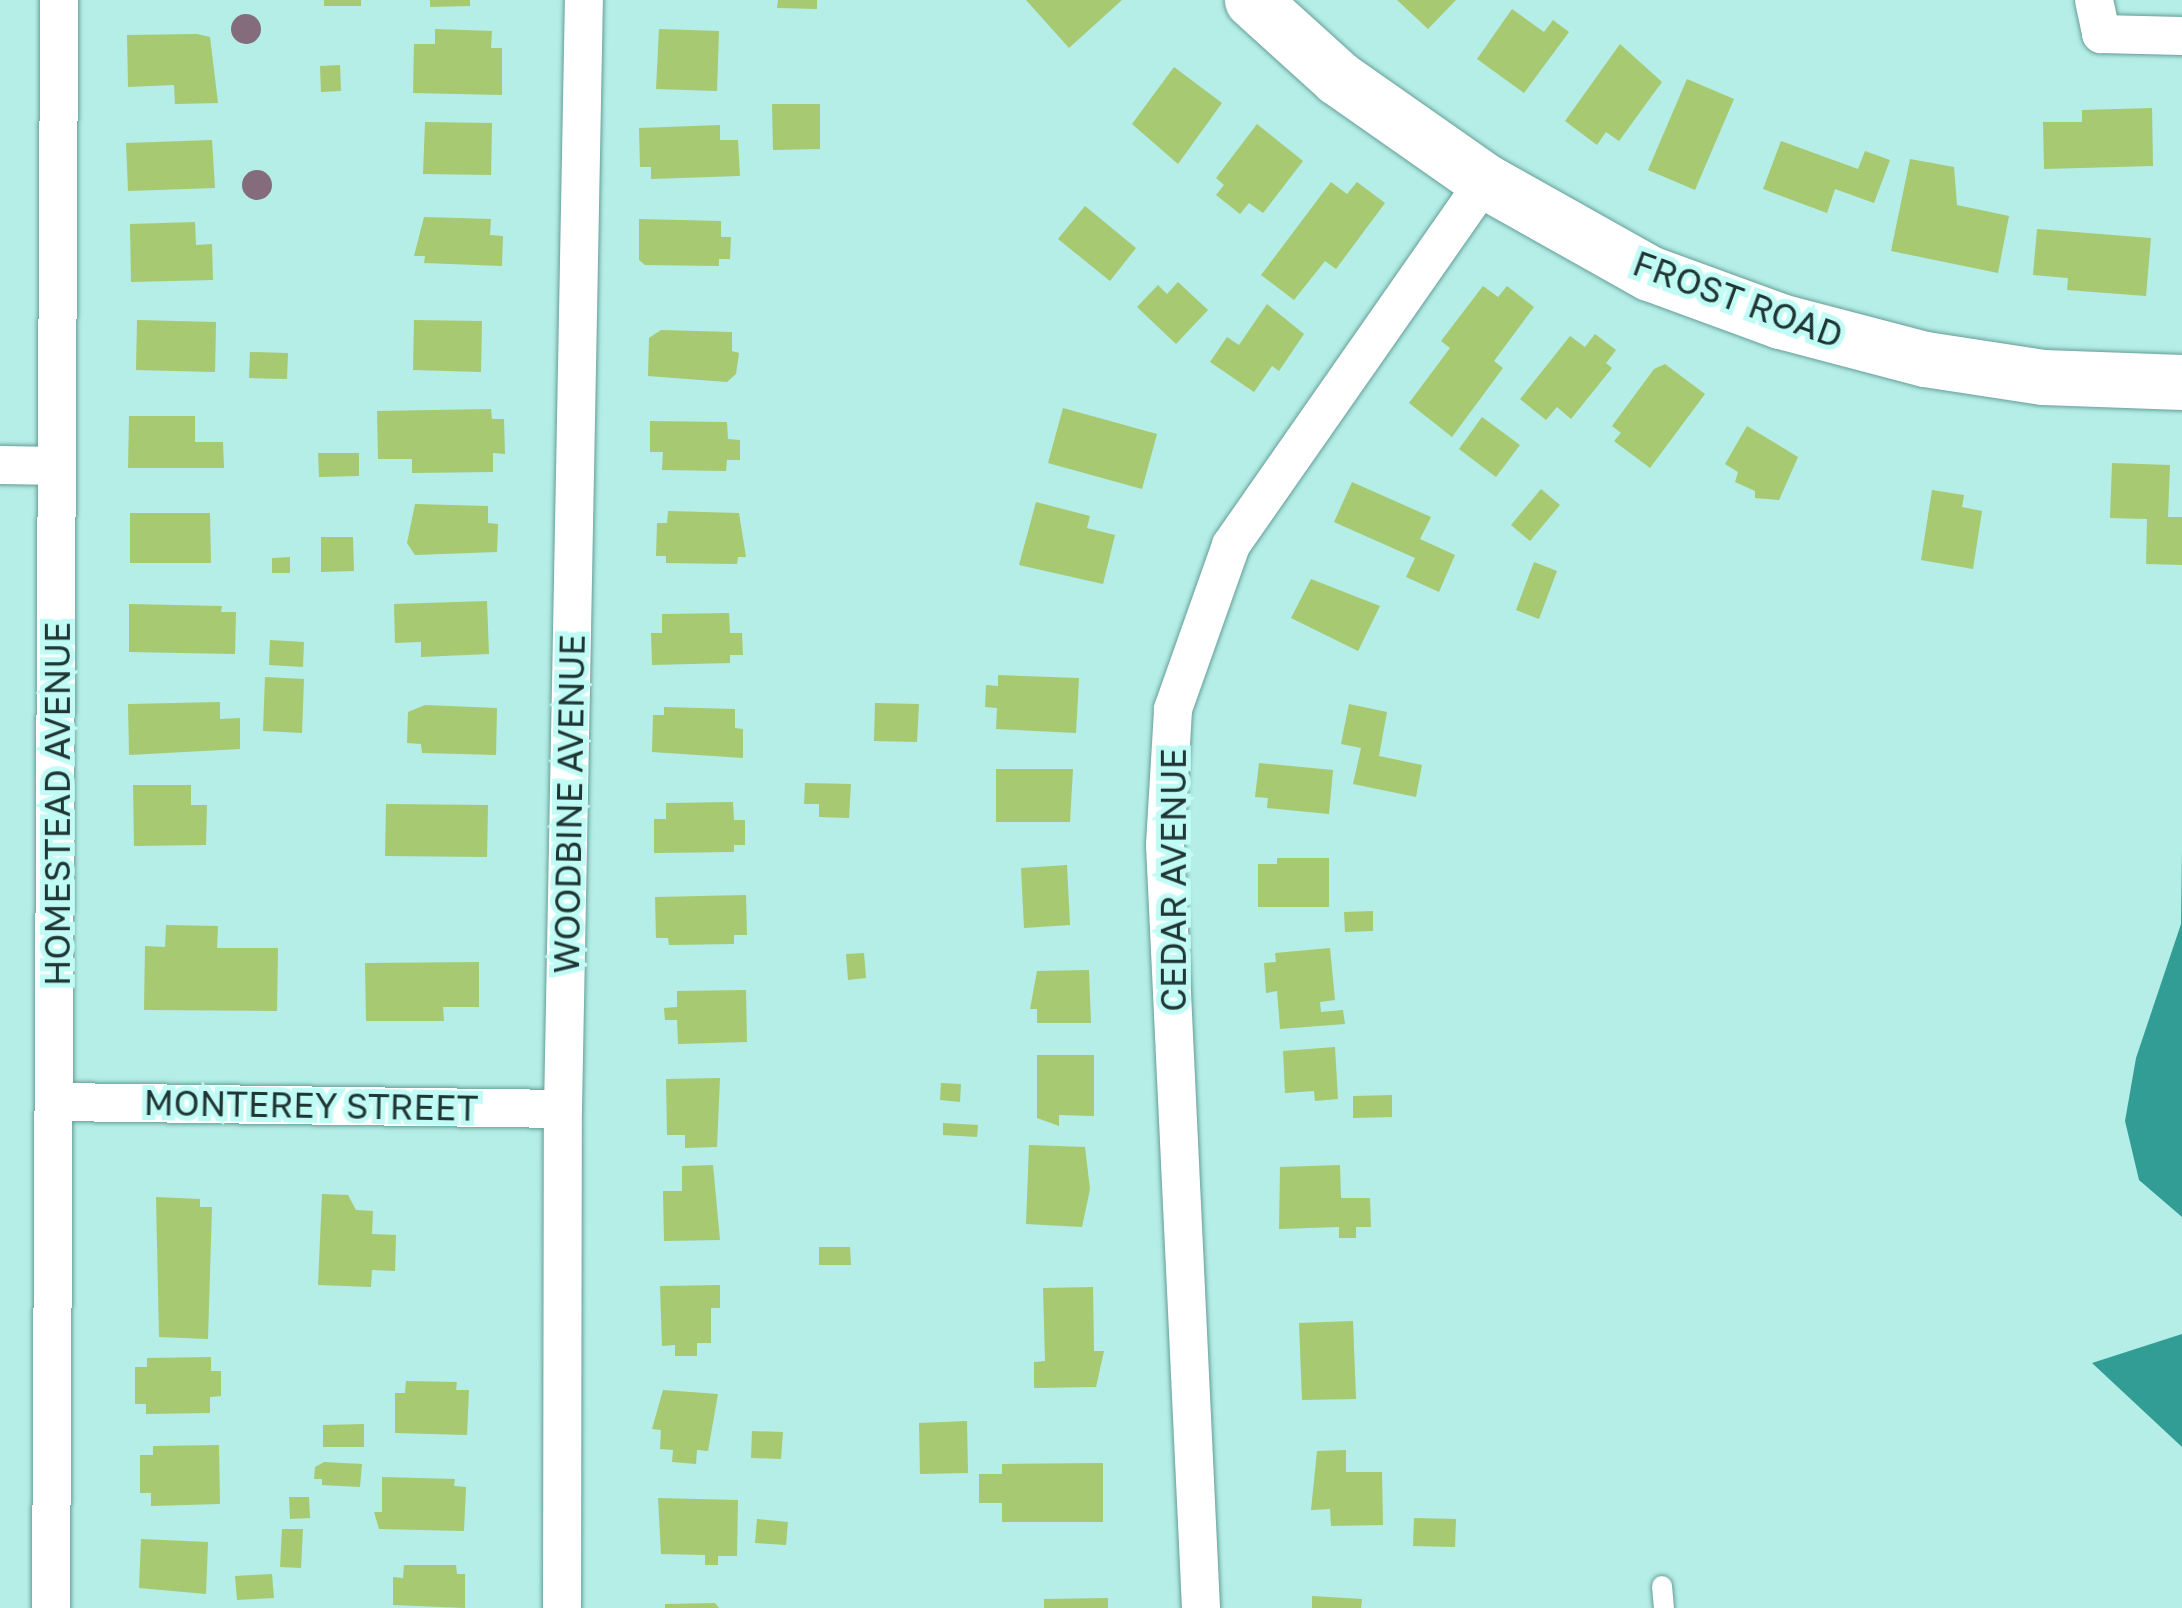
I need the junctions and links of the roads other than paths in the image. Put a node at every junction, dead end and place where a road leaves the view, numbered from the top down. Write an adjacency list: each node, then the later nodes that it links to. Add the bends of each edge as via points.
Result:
1 (59, 0): 9 (street, HOMESTEAD AVENUE)
2 (584, 0): 11 (street, WOODBINE AVENUE)
3 (1252, 0): 6 (main road, FROST ROAD, via 1338,78)
4 (2094, 0): 5 (street, via 2101,34)
5 (2182, 36)
6 (1485, 180): 7 (main road, FROST ROAD, via 1650,273 1780,321 1967,368); 15 (street, CEDAR AVENUE, via 1232,544 1173,708 1166,845)
7 (2182, 382)
8 (0, 465): 9 (street)
9 (55, 466): 10 (street, HOMESTEAD AVENUE)
10 (58, 1102): 11 (street, MONTEREY STREET); 13 (street, HOMESTEAD AVENUE)
11 (563, 1109): 14 (street, WOODBINE AVENUE)
12 (1662, 1586): 16 (lane)
13 (50, 1608)
14 (562, 1608)
15 (1201, 1608)
16 (1664, 1608)

